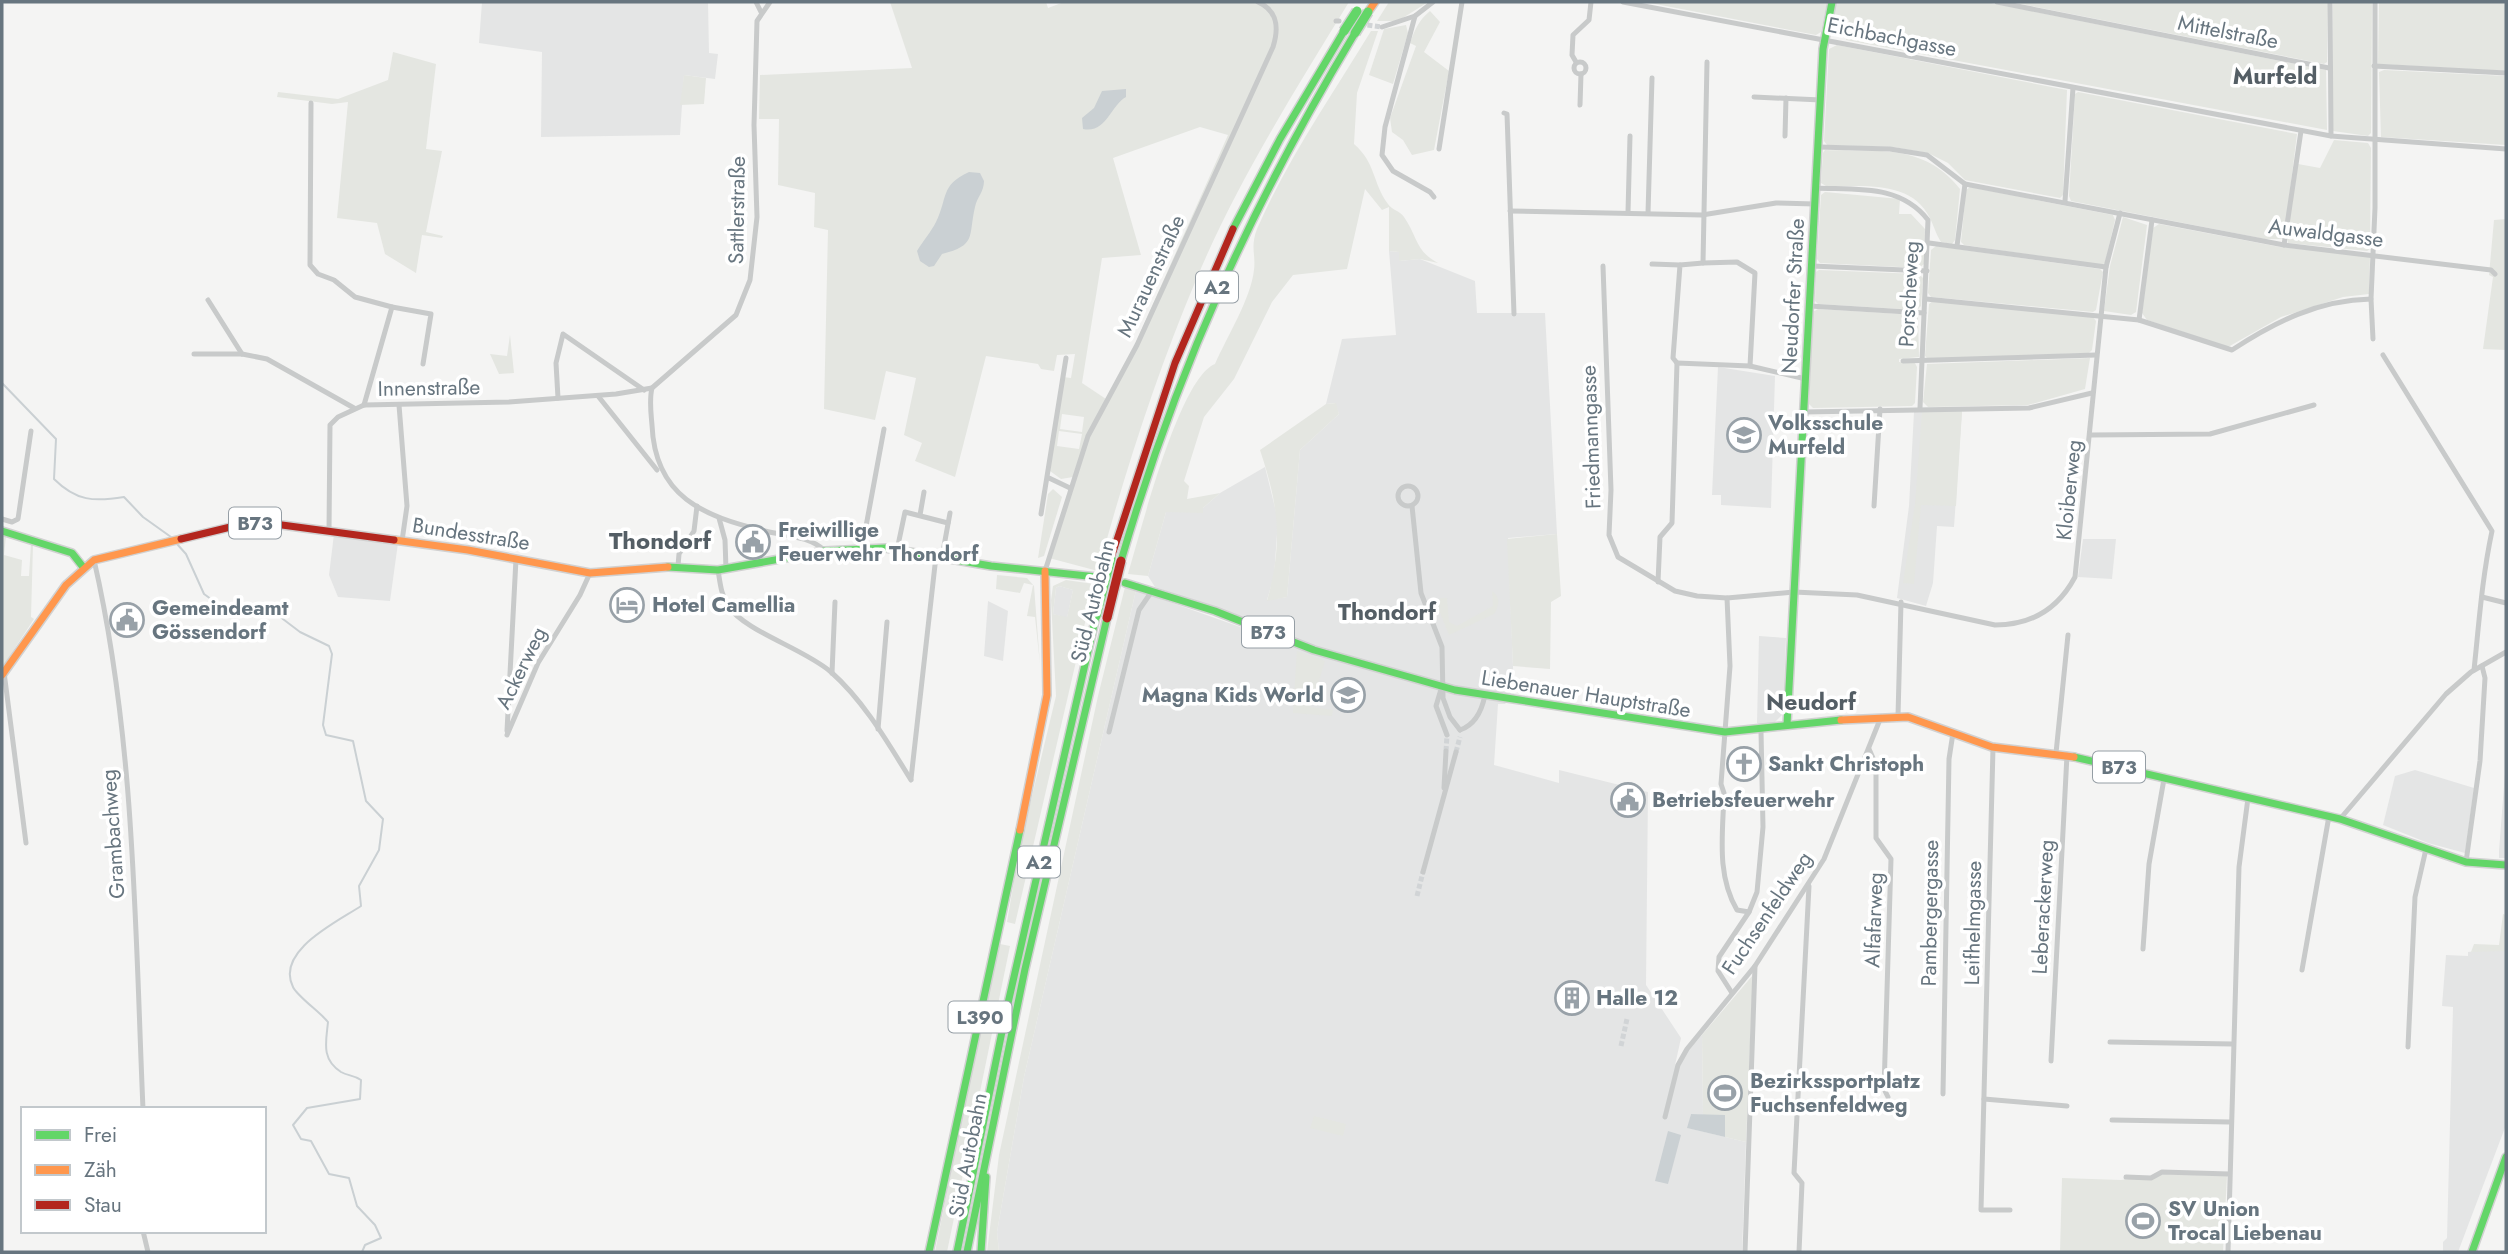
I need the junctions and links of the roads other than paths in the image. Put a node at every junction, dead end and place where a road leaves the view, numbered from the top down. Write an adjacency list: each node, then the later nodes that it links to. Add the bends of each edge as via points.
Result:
1 (756, 2): 14 (street)
2 (770, 2): 14 (street)
3 (1258, 2): 103 (street, Murauenstraße, via 1275,17 1273,47 1137,345 1088,436)
4 (1374, 2): 123 (main road, Süd Autobahn / A2, bridge, via 1259,198 1210,303)
5 (1433, 2): 15 (street)
6 (1462, 2): 38 (street)
7 (1591, 2): 18 (street, via 1589,20 1573,35)
8 (1623, 2): 17 (street, Eichbachgasse)
9 (1832, 2): 17 (main road, Neudorfer Straße)
10 (1997, 2): 21 (street, Mittelstraße)
11 (2330, 2): 21 (street)
12 (2375, 2): 20 (street)
13 (1359, 6): 123 (main road, Süd Autobahn / A2, bridge, via 1251,192 1201,298 1153,422)
14 (760, 12): 84 (street, Sattlerstraße, via 754,101 757,217 750,280 736,315)
15 (1415, 16): 16 (street); 42 (street, via 1381,155 1393,171)
16 (1382, 27)
17 (1825, 40): 25 (street, Eichbachgasse); 28 (main road, Neudorfer Straße)
18 (1576, 62): 23 (street, via 1573,69); 23 (street, via 1586,65)
19 (1707, 62): 49 (street)
20 (2374, 66): 22 (street); 36 (street)
21 (2329, 68): 35 (street)
22 (2506, 73)
23 (1581, 74): 30 (street)
24 (1652, 78): 47 (street)
25 (2073, 88): 32 (street, Eichbachgasse); 43 (street)
26 (1754, 97): 27 (street)
27 (1786, 98): 28 (street); 34 (street)
28 (1821, 100): 37 (main road, Neudorfer Straße)
29 (311, 103): 67 (street, via 310,265 355,297)
30 (1580, 105)
31 (1504, 113): 45 (street)
32 (2301, 131): 35 (street, Eichbachgasse); 52 (street)
33 (1630, 136): 46 (street)
34 (1785, 136)
35 (2331, 136): 36 (street, Eichbachgasse)
36 (2375, 141): 39 (street, Eichbachgasse); 54 (street)
37 (1818, 147): 40 (street, Auwaldgasse, via 1927,155); 41 (main road, Neudorfer Straße)
38 (1439, 149)
39 (2506, 149)
40 (1965, 184): 43 (street, Auwaldgasse); 53 (street)
41 (1815, 188): 44 (main road, Neudorfer Straße); 51 (street, Porscheweg, via 1902,196 1928,220)
42 (1434, 197)
43 (2065, 201): 48 (street, Auwaldgasse)
44 (1815, 204): 49 (street, via 1776,203); 58 (main road, Neudorfer Straße)
45 (1510, 211): 46 (street); 69 (street)
46 (1628, 212): 47 (street)
47 (1648, 213): 49 (street)
48 (2120, 213): 50 (street, Auwaldgasse); 60 (street, Kloiberweg)
49 (1702, 215): 55 (street)
50 (2152, 220): 52 (street, Auwaldgasse); 71 (street)
51 (1929, 243): 53 (street); 61 (street, Porscheweg)
52 (2284, 245): 54 (street, Auwaldgasse)
53 (1957, 246): 60 (street)
54 (2374, 255): 62 (street, Auwaldgasse); 64 (street)
55 (1703, 263): 57 (street); 82 (street, via 1737,262 1755,273)
56 (1653, 264): 57 (street)
57 (1680, 265): 80 (street, via 1673,358)
58 (1812, 265): 61 (street); 66 (main road, Neudorfer Straße)
59 (1603, 266): 130 (street, Friedmanngasse, via 1609,536 1618,557)
60 (2106, 267): 70 (street, Kloiberweg)
61 (1927, 271): 63 (street, Porscheweg)
62 (2495, 274)
63 (1926, 299): 68 (street, Porscheweg); 70 (street)
64 (2371, 299): 71 (street, via 2340,300 2283,318 2232,350); 72 (street)
65 (208, 300): 74 (street)
66 (1810, 306): 68 (street); 83 (main road, Neudorfer Straße)
67 (392, 307): 81 (street, via 431,314); 90 (street)
68 (1924, 313): 79 (street, Porscheweg)
69 (1514, 314)
70 (2101, 316): 71 (street); 75 (street, Kloiberweg)
71 (2139, 320)
72 (2373, 339)
73 (194, 354): 74 (street)
74 (242, 354): 89 (street, via 273,362)
75 (2096, 355): 79 (street); 86 (street, Kloiberweg)
76 (2383, 355): 134 (street, via 2492,531)
77 (1066, 358): 102 (street)
78 (1903, 361): 79 (street)
79 (1922, 361): 94 (street, Porscheweg)
80 (1677, 363): 82 (street); 130 (street, via 1672,523 1660,537)
81 (423, 364)
82 (1750, 366): 83 (street)
83 (1806, 379): 96 (main road, Neudorfer Straße)
84 (652, 388): 85 (street, Innenstraße); 101 (street, via 653,442)
85 (644, 390): 87 (street, Innenstraße); 88 (street, via 563,334 556,363)
86 (2092, 393): 94 (street, via 2029,408); 100 (street, Kloiberweg)
87 (598, 396): 88 (street, Innenstraße); 101 (street)
88 (558, 398): 91 (street, Innenstraße)
89 (341, 402): 93 (street); 97 (street)
90 (364, 405): 91 (street, Innenstraße); 93 (street, Innenstraße)
91 (399, 405): 116 (street, via 407,506)
92 (2314, 405): 100 (street, via 2210,434)
93 (354, 408): 97 (street, Innenstraße)
94 (1920, 408): 95 (street)
95 (1880, 409): 96 (street); 107 (street)
96 (1804, 412): 133 (main road, Neudorfer Straße)
97 (339, 416): 115 (street, via 330,425 328,436)
98 (884, 429): 117 (street)
99 (31, 431): 112 (street, via 18,519)
100 (2091, 435): 137 (street, Kloiberweg, via 2075,577 2053,607 2012,624 1995,625)
101 (661, 474): 105 (street)
102 (1049, 478): 103 (street); 110 (street)
103 (1070, 488): 127 (street, Murauenstraße)
104 (924, 492): 109 (street)
105 (696, 506): 111 (street); 124 (street, via 694,531 679,554)
106 (1412, 506): 146 (street, via 1420,590 1441,644)
107 (1874, 506)
108 (950, 513): 113 (street)
109 (920, 514): 113 (street); 118 (street, via 903,514)
110 (1041, 514)
111 (719, 518): 119 (street, via 813,542); 126 (street, via 725,540)
112 (2, 519)
113 (948, 523): 120 (street)
114 (2, 531): 125 (main road, via 72,553)
115 (329, 531): 116 (main road, Bundesstraße / B73); 122 (main road, Bundesstraße / B73, via 247,523)
116 (402, 541): 121 (main road, Bundesstraße / B73)
117 (862, 548): 118 (main road, Bundesstraße / B73); 119 (main road, Bundesstraße / B73)
118 (897, 550): 120 (main road, Bundesstraße / B73)
119 (825, 551): 126 (main road, Bundesstraße / B73)
120 (939, 557): 127 (main road, Bundesstraße / B73); 151 (street, via 911,780)
121 (516, 559): 128 (main road, Bundesstraße / B73); 128 (street, Ackerweg, via 507,735 538,663)
122 (94, 560): 125 (main road, Bundesstraße / B73); 189 (street, Grambachweg, via 119,704 132,863)
123 (1116, 560): 194 (main road, Süd Autobahn / A2, bridge, via 1107,618); 201 (main road, Süd Autobahn / A2, bridge, via 1096,615)
124 (678, 566): 126 (main road, Bundesstraße / B73); 128 (main road, Bundesstraße / B73)
125 (83, 567): 144 (main road, Bundesstraße / B73, via 50,604)
126 (722, 569): 145 (street, via 724,598 738,618)
127 (1045, 571): 129 (main road, B73); 200 (main road, L390, via 1049,685 1045,713)
128 (590, 573)
129 (1097, 576)
130 (1658, 582): 135 (street, via 1689,594)
131 (1125, 583): 132 (main road, Liebenauer Hauptstraße / B73)
132 (1152, 591): 146 (main road, Liebenauer Hauptstraße / B73, via 1314,650); 153 (street, via 1139,610)
133 (1794, 592): 135 (street); 137 (street); 150 (main road)
134 (2482, 597): 138 (street); 143 (street)
135 (1727, 598): 154 (street, via 1730,666)
136 (835, 602): 145 (street)
137 (1901, 602): 149 (street)
138 (2506, 603)
139 (887, 622): 151 (street)
140 (2068, 635): 161 (street)
141 (2506, 652): 142 (street)
142 (2482, 666): 143 (street); 170 (street, via 2480,761)
143 (2474, 670): 167 (street, via 2416,727)
144 (3, 673): 168 (street)
145 (832, 673): 151 (street)
146 (1442, 686): 147 (main road, Liebenauer Hauptstraße / B73); 147 (street, via 1446,708 1460,733 1480,713); 156 (street, via 1436,706)
147 (1485, 695): 154 (main road, Liebenauer Hauptstraße / B73)
148 (1881, 716): 149 (main road, Liebenauer Hauptstraße / B73); 150 (main road, Liebenauer Hauptstraße / B73); 158 (street, Fuchsenfeldweg)
149 (1898, 716): 155 (main road, Liebenauer Hauptstraße / B73)
150 (1787, 725): 152 (main road, Liebenauer Hauptstraße / B73)
151 (878, 729)
152 (1761, 731): 154 (main road, Liebenauer Hauptstraße / B73); 175 (street, via 1763,827 1757,892)
153 (1109, 732)
154 (1725, 732): 174 (street, via 1722,869 1728,896)
155 (1953, 733): 157 (main road, Liebenauer Hauptstraße / B73); 185 (street, Pambergergasse)
156 (1447, 735)
157 (1993, 748): 161 (main road, Liebenauer Hauptstraße / B73); 187 (street, Leifhelmgasse)
158 (1869, 749): 173 (street, Fuchsenfeldweg); 186 (street, Alfafarweg, via 1876,765 1876,838 1891,859 1884,1090)
159 (1446, 751): 164 (street)
160 (1456, 752): 164 (street)
161 (2056, 753): 162 (main road, Liebenauer Hauptstraße / B73)
162 (2067, 755): 163 (main road, Liebenauer Hauptstraße / B73); 184 (street, Leberackerweg)
163 (2164, 779): 165 (main road, Liebenauer Hauptstraße / B73); 177 (street, via 2149,864)
164 (1444, 788): 172 (street)
165 (2248, 798): 166 (main road, Liebenauer Hauptstraße / B73); 182 (street, via 2239,867)
166 (2329, 816): 167 (main road, Liebenauer Hauptstraße / B73); 179 (street)
167 (2340, 819): 169 (main road, Liebenauer Hauptstraße / B73)
168 (26, 842)
169 (2426, 849): 170 (main road, Liebenauer Hauptstraße / B73); 183 (street, via 2416,897)
170 (2467, 858): 171 (main road, Liebenauer Hauptstraße / B73)
171 (2506, 865)
172 (1423, 872)
173 (1810, 883): 178 (street, Fuchsenfeldweg); 205 (street, via 1794,1173 1802,1183)
174 (1737, 910): 175 (street); 176 (street)
175 (1749, 912): 176 (street)
176 (1738, 927): 180 (street, via 1719,957 1718,971)
177 (2143, 949)
178 (1755, 966): 180 (street, Fuchsenfeldweg); 204 (street)
179 (2302, 970)
180 (1732, 993): 190 (street, Fuchsenfeldweg, via 1682,1057)
181 (2110, 1042): 182 (street)
182 (2233, 1044): 192 (street)
183 (2408, 1047)
184 (2051, 1061)
185 (1943, 1094)
186 (1888, 1097)
187 (1984, 1099): 188 (street); 197 (street, Leifhelmgasse, via 1981,1210)
188 (2067, 1106)
189 (143, 1107)
190 (1665, 1117)
191 (2112, 1120): 192 (street)
192 (2230, 1122): 195 (street)
193 (2506, 1157): 207 (main road)
194 (984, 1162): 202 (main road, Süd Autobahn / A2); 203 (main road)
195 (2229, 1174): 196 (street, via 2162,1172 2151,1178); 206 (street)
196 (2126, 1177)
197 (2010, 1210)
198 (143, 1233): 199 (street)
199 (148, 1252)
200 (929, 1252)
201 (955, 1252)
202 (967, 1252)
203 (981, 1252)
204 (1745, 1252)
205 (1800, 1252)
206 (2228, 1252)
207 (2472, 1252)

